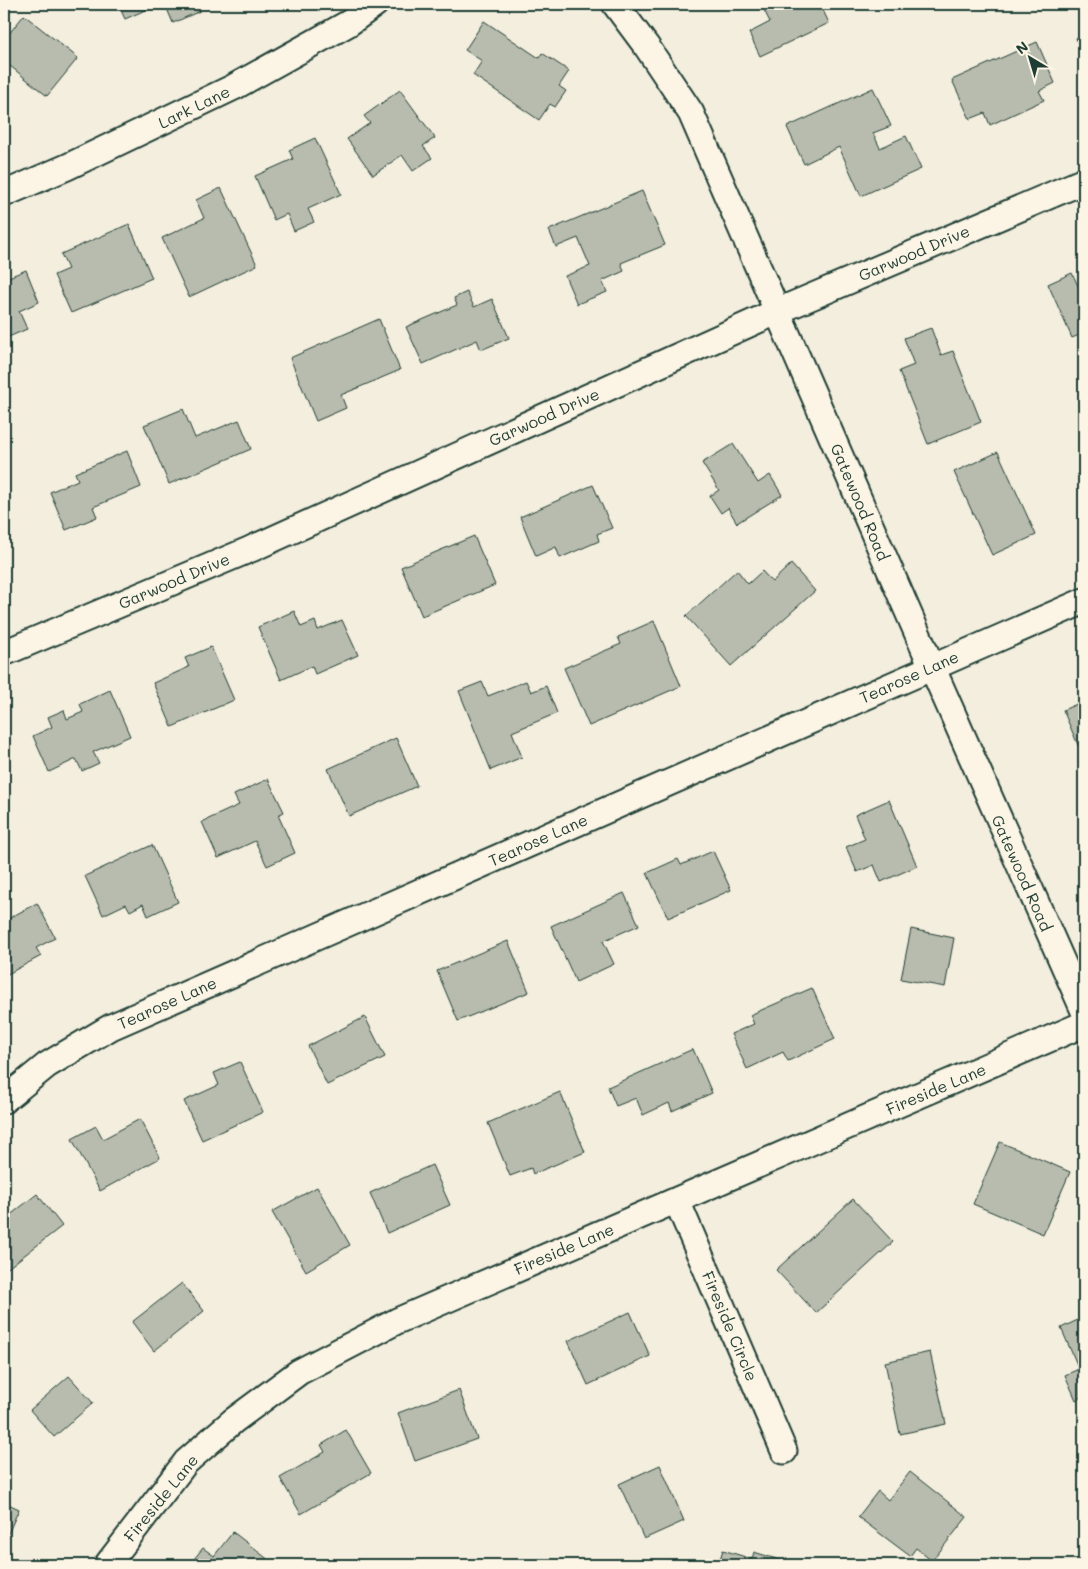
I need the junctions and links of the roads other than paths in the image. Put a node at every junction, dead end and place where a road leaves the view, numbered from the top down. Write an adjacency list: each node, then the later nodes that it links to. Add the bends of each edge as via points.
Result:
1 (376, 4): 4 (street, Lark Lane, via 349,23 234,87 68,167)
2 (615, 4): 5 (street, Gatewood Road, via 691,113)
3 (1084, 181): 5 (street, Garwood Drive)
4 (4, 194)
5 (778, 312): 7 (street, Garwood Drive, via 260,544); 8 (street, Gatewood Road)
6 (1084, 602): 8 (street, Tearose Lane)
7 (4, 653)
8 (932, 667): 9 (street, Gatewood Road); 11 (street, Tearose Lane, via 111,1027 46,1065)
9 (1084, 1011)
10 (1084, 1024): 12 (street, Fireside Lane)
11 (4, 1100)
12 (677, 1201): 13 (street, Fireside Circle); 14 (street, Fireside Lane, via 397,1321 299,1372 233,1421 186,1462)
13 (784, 1451)
14 (107, 1565)

